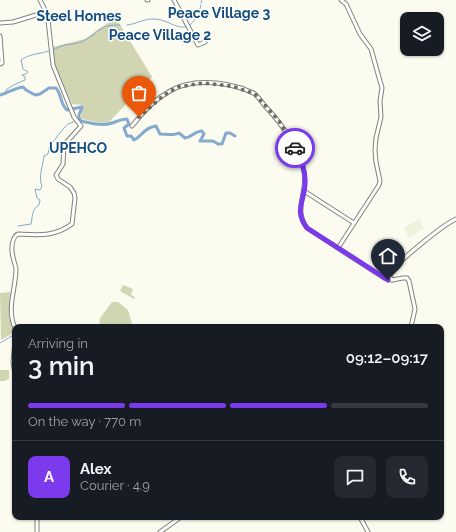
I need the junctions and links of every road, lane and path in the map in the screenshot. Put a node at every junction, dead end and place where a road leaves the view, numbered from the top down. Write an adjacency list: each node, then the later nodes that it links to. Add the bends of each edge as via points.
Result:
1 (40, 0): 4 (street)
2 (174, 0): 7 (street, via 198,44)
3 (341, 0): 12 (street, via 346,4 358,30 371,49 382,88 381,117 375,150 380,181)
4 (46, 12): 5 (street, via 13,22); 15 (street, via 53,65 76,121 81,126 64,146 63,164 56,175 75,196 72,224 56,233 18,234 13,240 12,251 16,270 11,316)
5 (0, 23)
6 (0, 36): 8 (street)
7 (205, 42)
8 (0, 64)
9 (132, 126): 10 (street, via 155,102 178,87 203,83 250,91 279,121 293,143 304,169)
10 (304, 191): 12 (street); 13 (street, via 300,208 303,222 307,228)
11 (456, 219): 14 (street, via 435,233 390,273)
12 (354, 223): 13 (street)
13 (338, 248): 14 (street, via 384,278)
14 (392, 280): 16 (street, via 407,278 409,281 414,309)
15 (14, 324)
16 (412, 324)
17 (37, 520): 20 (street)
18 (177, 520): 21 (street)
19 (362, 520): 22 (street)
20 (37, 532)
21 (160, 532)
22 (368, 532)

